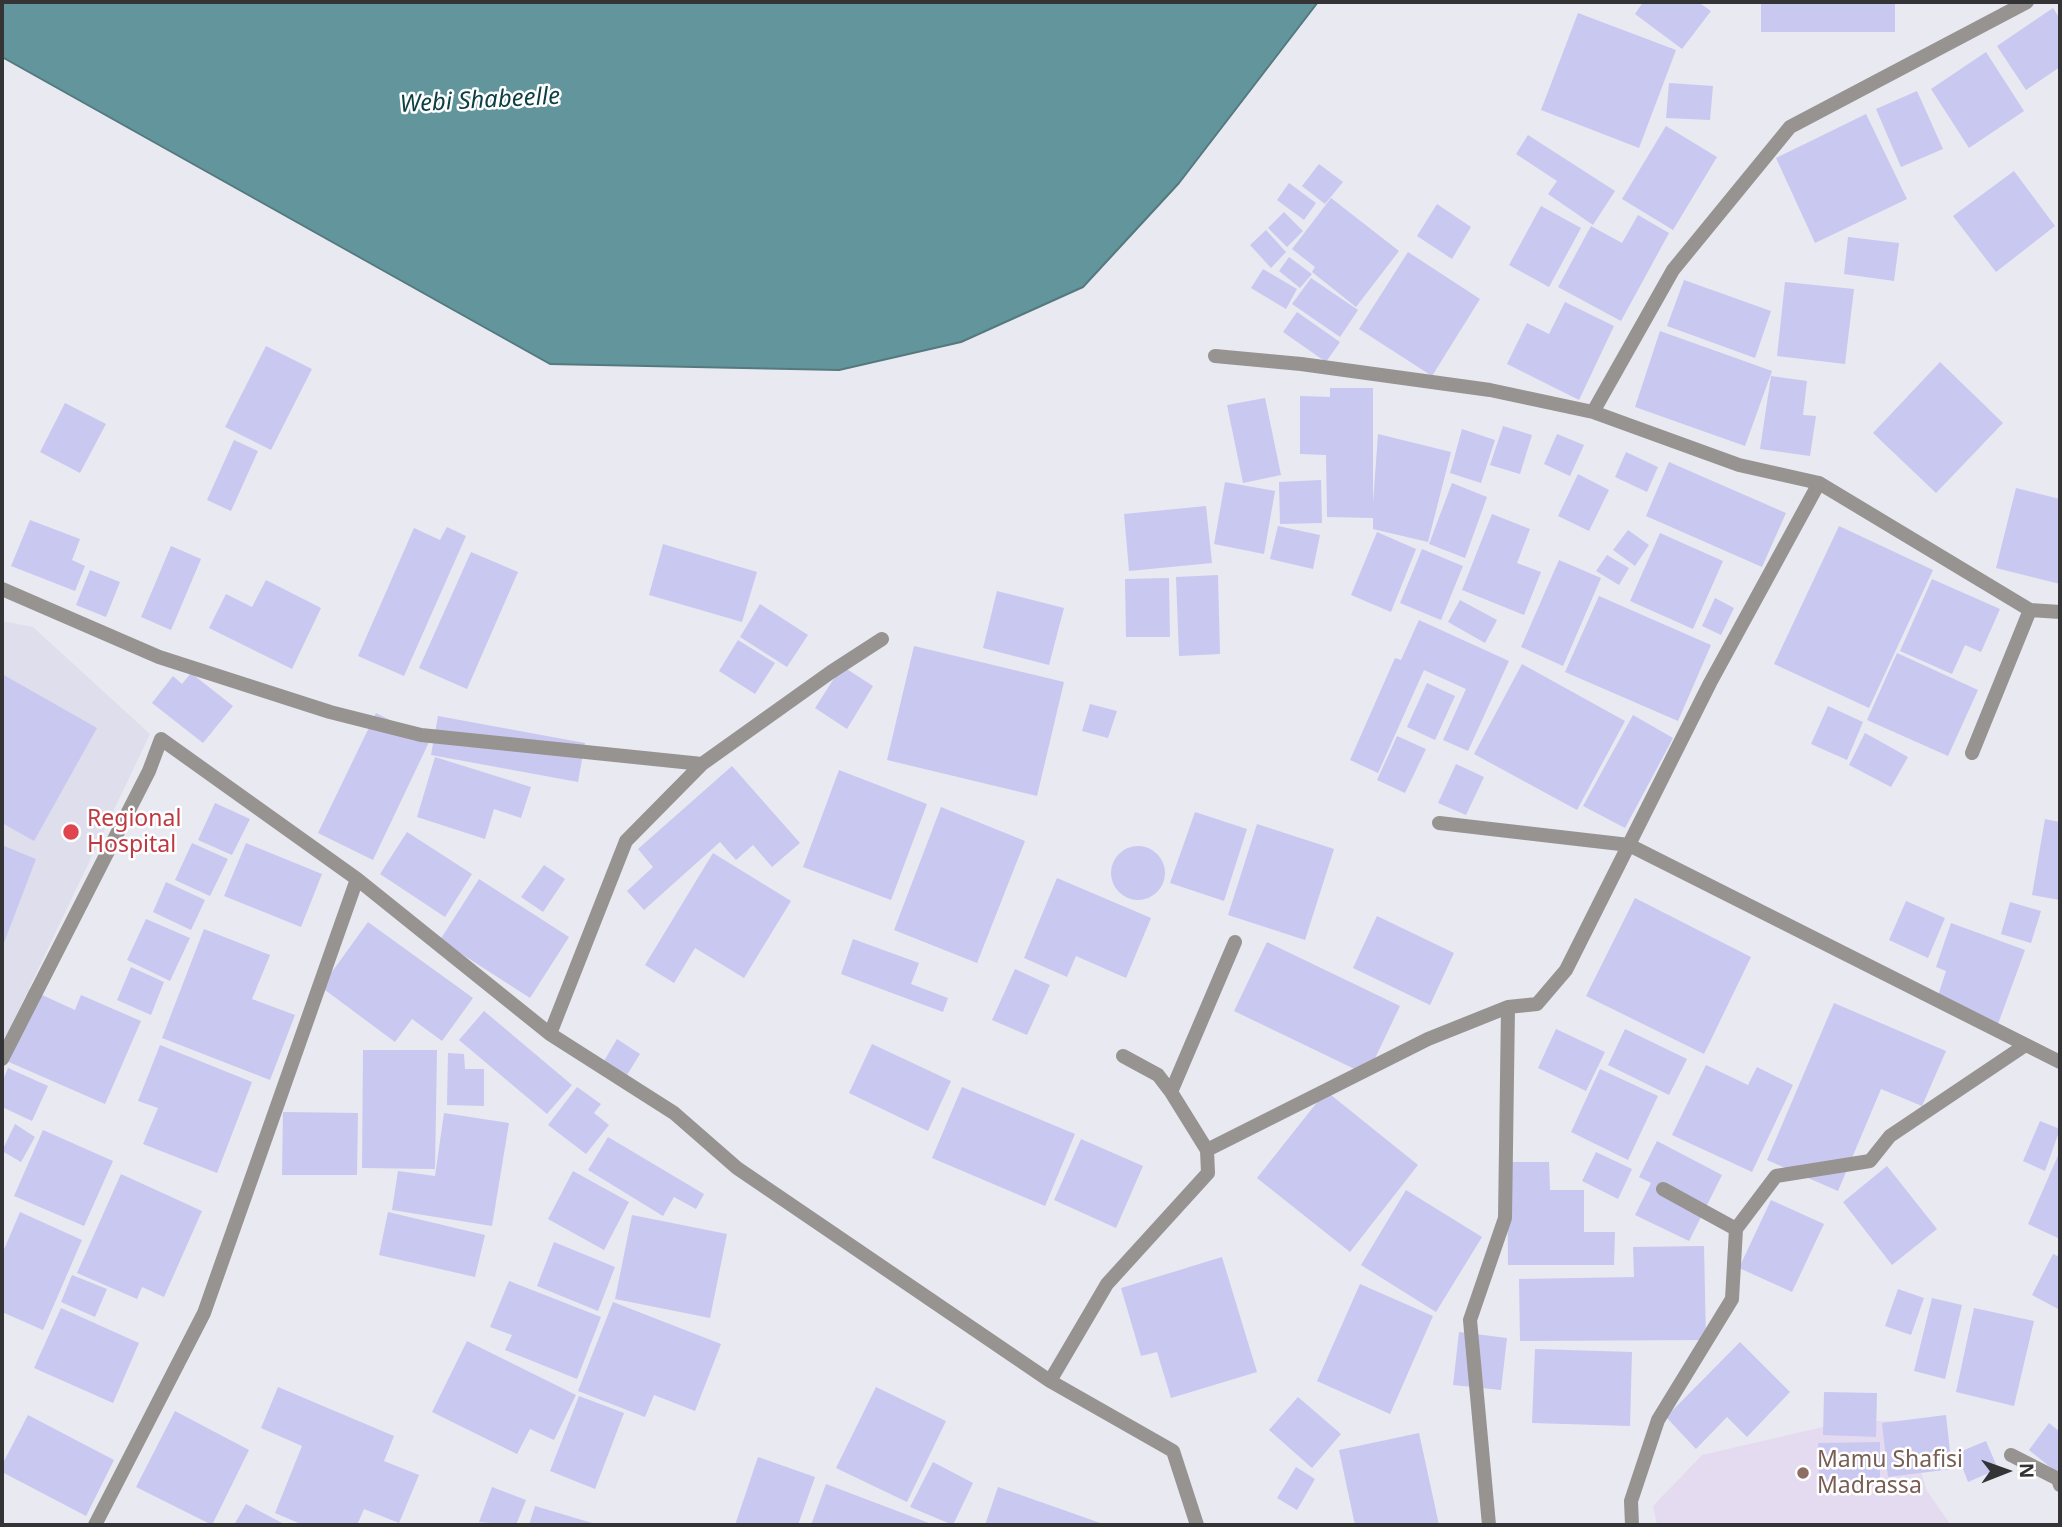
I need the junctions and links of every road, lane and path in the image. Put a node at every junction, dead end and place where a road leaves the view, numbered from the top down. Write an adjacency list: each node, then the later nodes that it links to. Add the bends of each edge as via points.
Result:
1 (2027, 2): 3 (street, via 1790,127 1673,270)
2 (1215, 356): 3 (street, via 1490,390)
3 (1593, 412): 4 (street, via 1739,465)
4 (1819, 483): 6 (street); 12 (street, via 1710,683)
5 (2, 589): 10 (street, via 159,657 421,735)
6 (2030, 610): 7 (street); 9 (street)
7 (2060, 612)
8 (882, 639): 10 (street)
9 (1972, 753)
10 (702, 764): 16 (street, via 626,841)
11 (1439, 823): 12 (street)
12 (1629, 845): 15 (street, via 1566,970 1537,1004); 17 (street)
13 (357, 879): 16 (street); 19 (street, via 161,739); 28 (street, via 204,1313)
14 (1235, 942): 21 (street)
15 (1508, 1007): 22 (street, via 1428,1039); 30 (street, via 1505,1218 1470,1320)
16 (550, 1034): 25 (street, via 674,1113 737,1168)
17 (2024, 1046): 20 (street); 24 (street, via 1890,1136 1870,1161 1776,1175)
18 (1123, 1056): 21 (street, via 1158,1076)
19 (2, 1059)
20 (2060, 1062)
21 (1171, 1092): 22 (street)
22 (1207, 1150): 25 (street, via 1208,1173 1107,1284)
23 (1663, 1189): 24 (street)
24 (1736, 1229): 31 (street, via 1732,1299 1658,1420 1631,1501)
25 (1050, 1381): 29 (street, via 1173,1451)
26 (2011, 1455): 27 (street, via 2058,1479)
27 (2060, 1485)
28 (95, 1525)
29 (1196, 1525)
30 (1489, 1525)
31 (1632, 1525)

